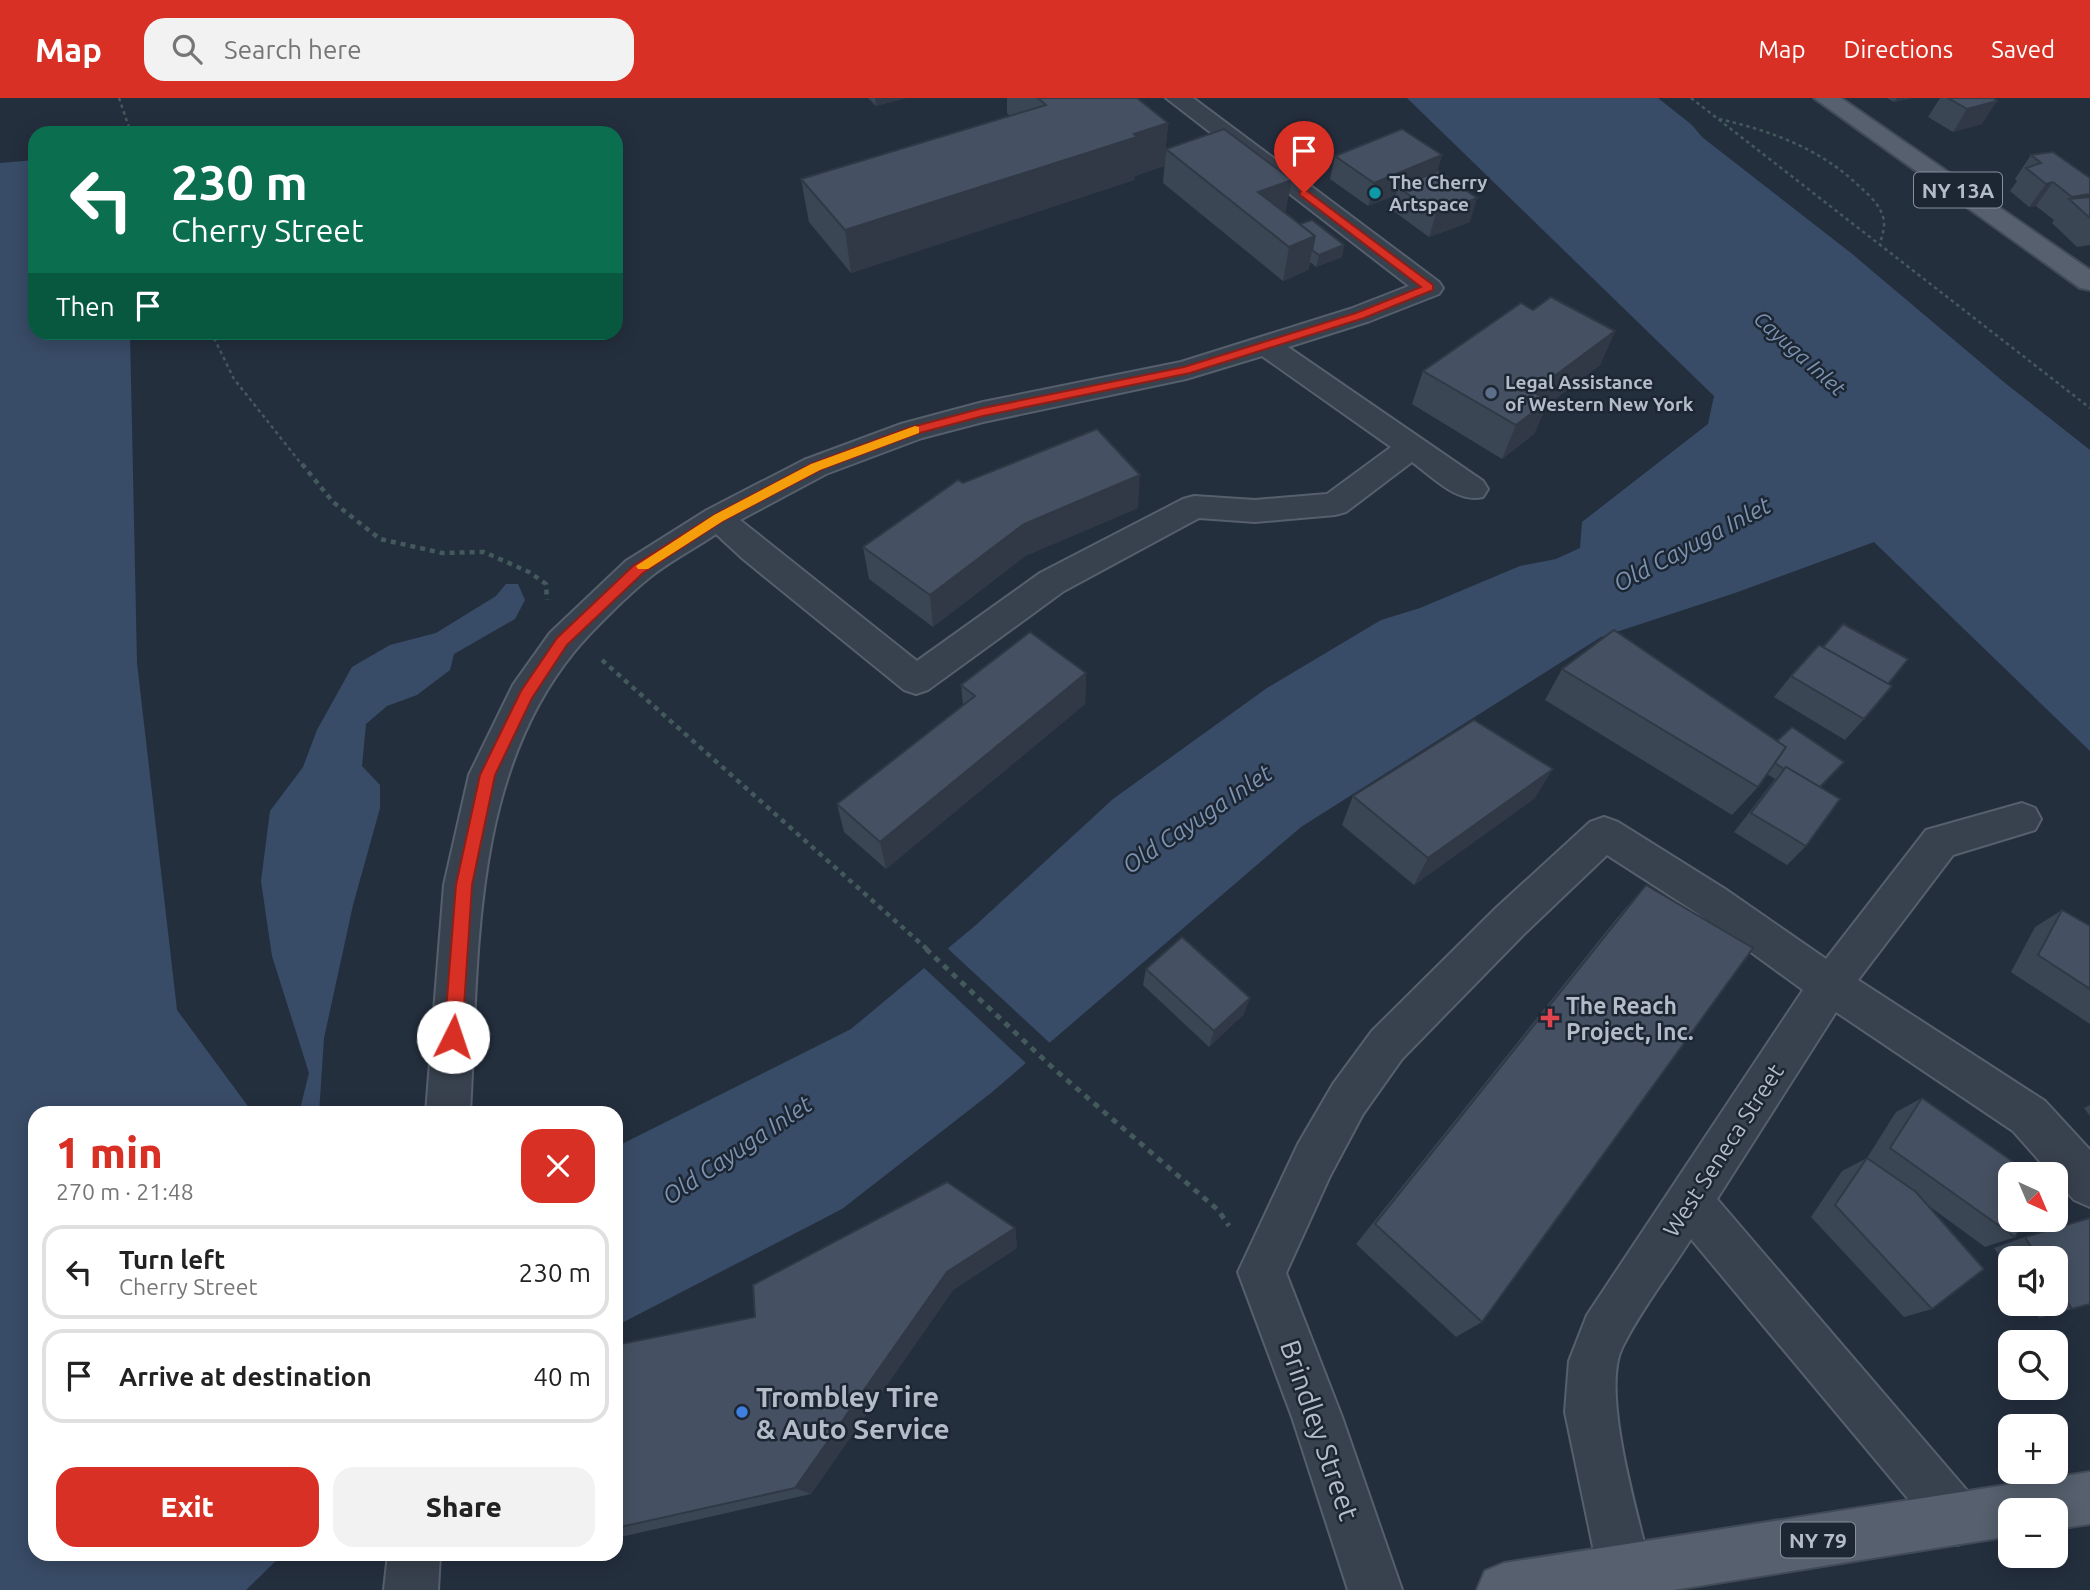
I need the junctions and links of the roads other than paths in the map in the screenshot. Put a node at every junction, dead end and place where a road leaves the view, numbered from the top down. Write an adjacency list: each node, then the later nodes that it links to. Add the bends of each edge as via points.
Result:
1 (1178, 98): 4 (street, via 1429,288)
2 (1826, 98): 3 (main road, NY 13A)
3 (2090, 282)
4 (1267, 346): 5 (street); 7 (street, via 1186,370 912,431 816,467)
5 (1411, 447): 6 (street); 7 (street, via 1335,505 1255,511 1194,507 1052,582 916,680)
6 (1472, 489)
7 (718, 518): 10 (street, via 546,636 526,695 488,775 464,885)
8 (2022, 818): 9 (street, West Seneca Street, via 1940,842)
9 (1829, 985): 11 (street, via 2029,1116); 12 (street, West Seneca Street); 18 (street, Brindley Street, via 1711,901 1604,833 1387,1045 1334,1123 1262,1272 1317,1416)
10 (448, 1106)
11 (2090, 1184)
12 (1690, 1202): 16 (street); 17 (street, West Seneca Street, via 1592,1356 1590,1412)
13 (2090, 1498): 14 (main road, NY 79)
14 (2068, 1501)
15 (1998, 1512): 16 (main road, NY 79)
16 (1958, 1519): 17 (main road, NY 79)
17 (1627, 1580): 19 (main road, NY 79)
18 (1375, 1590)
19 (1504, 1590)

